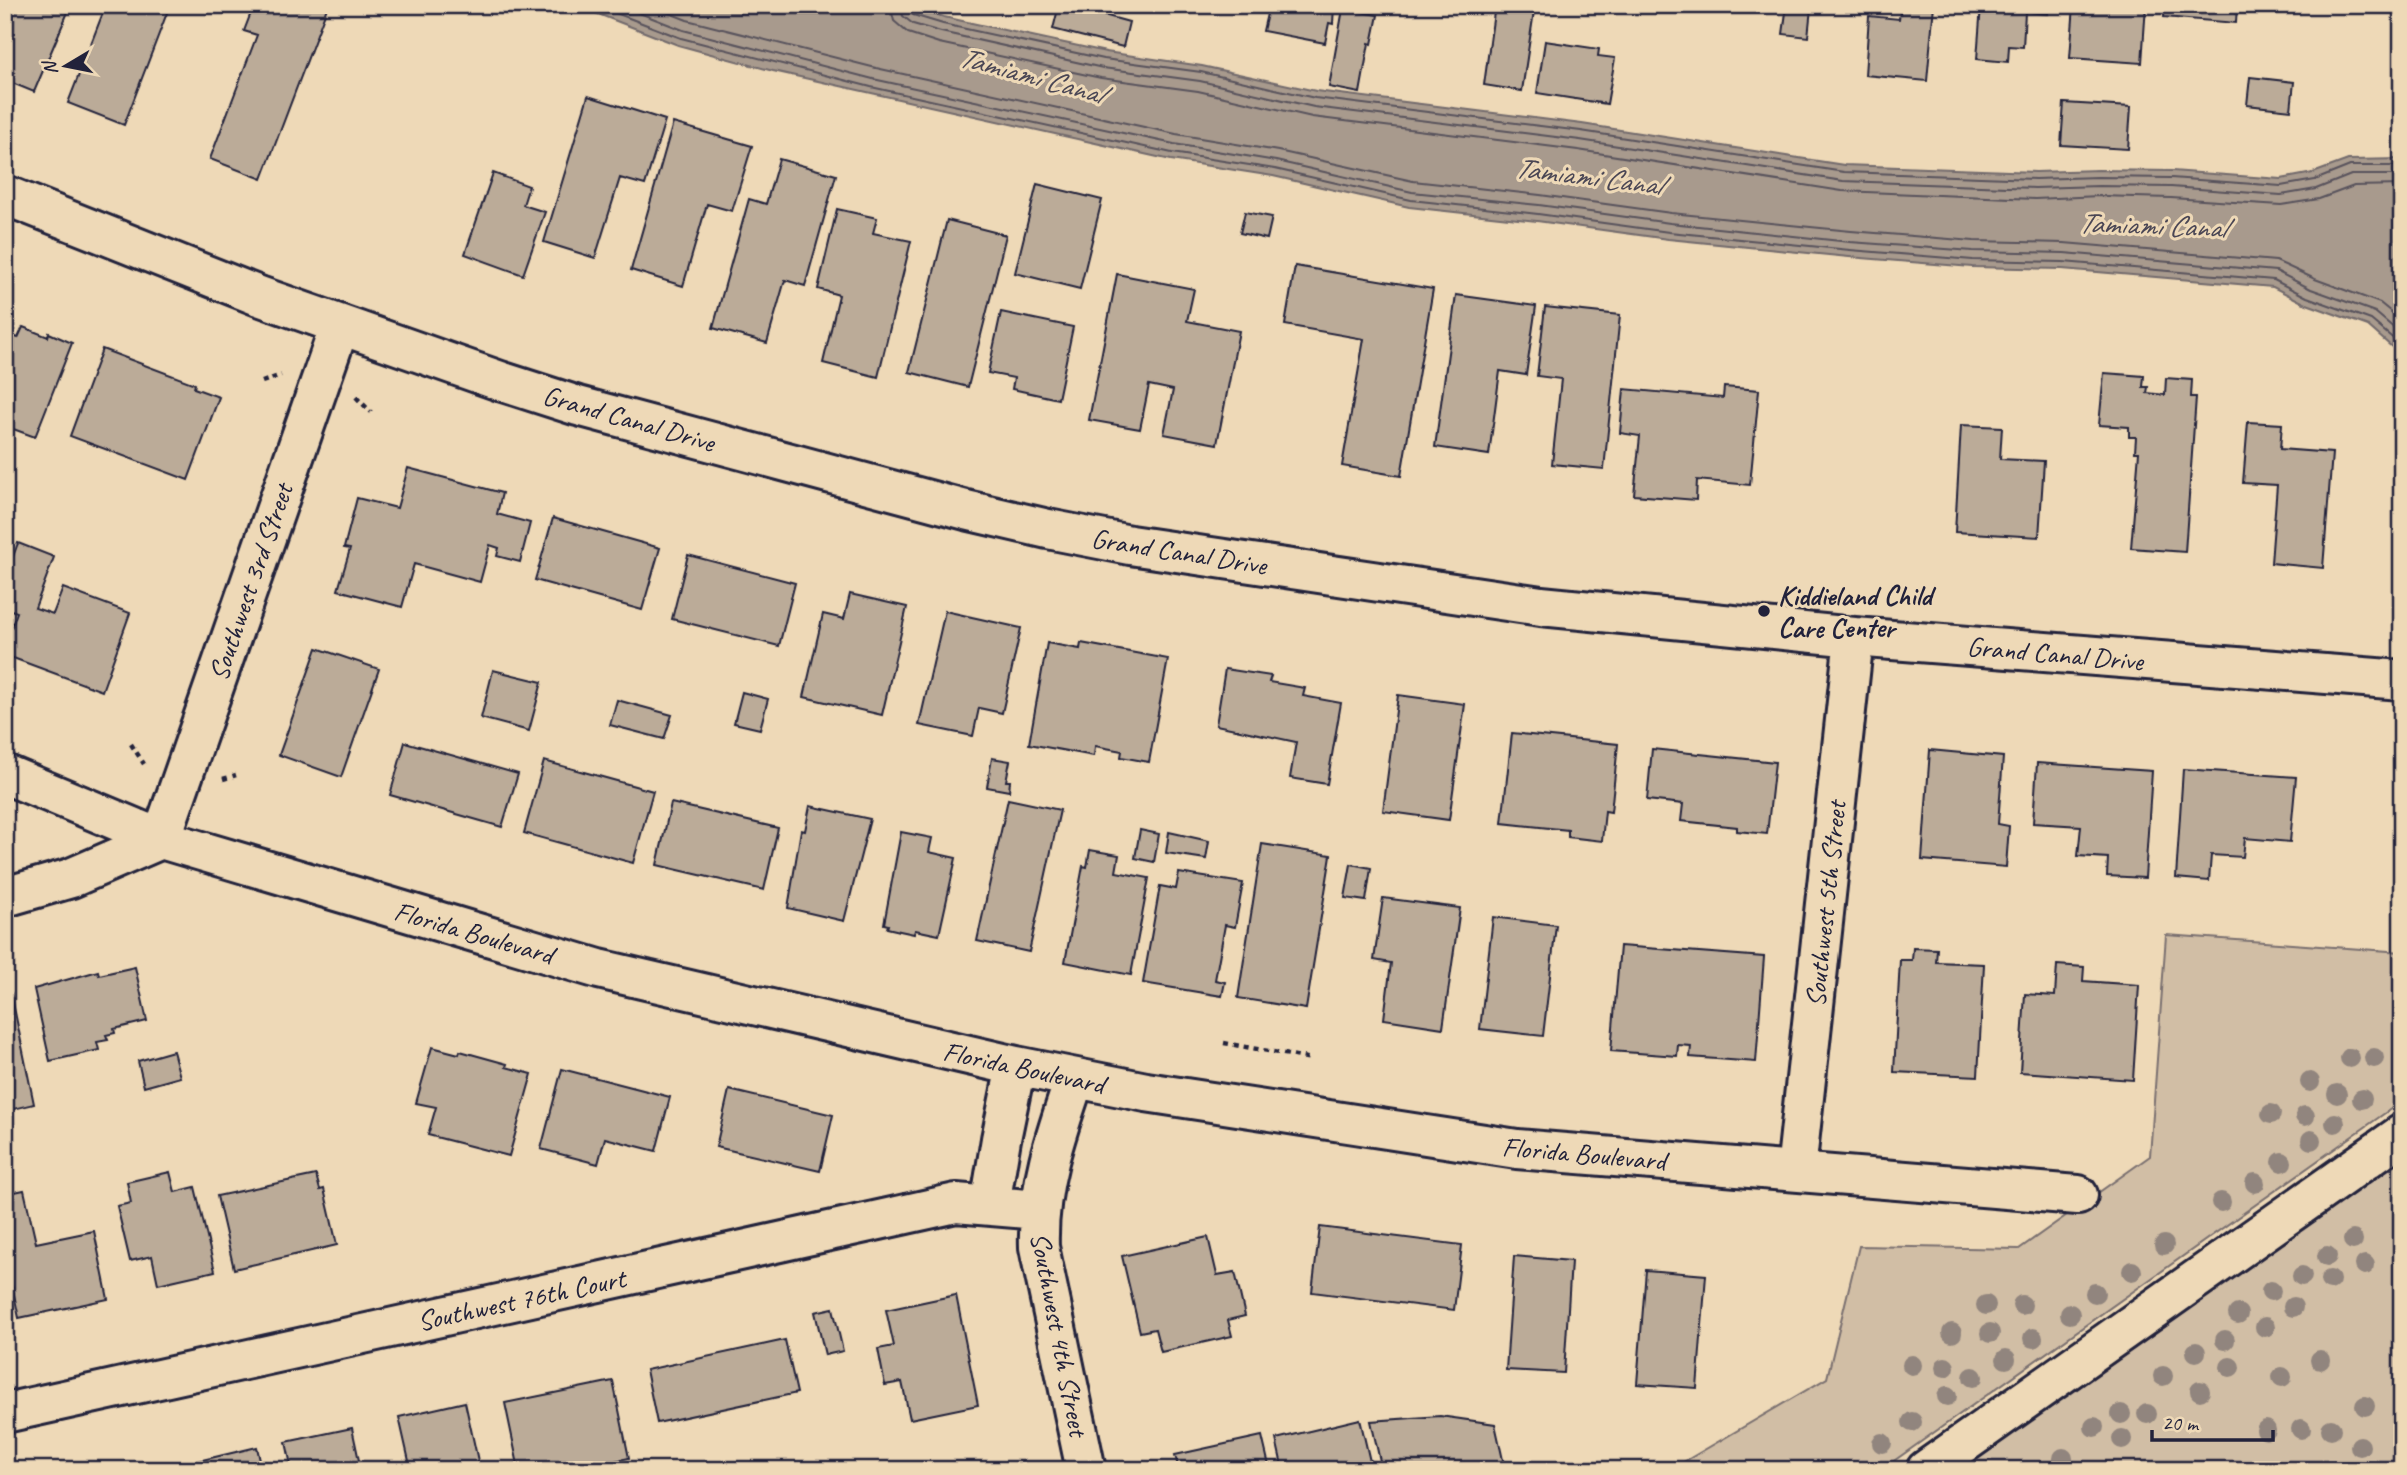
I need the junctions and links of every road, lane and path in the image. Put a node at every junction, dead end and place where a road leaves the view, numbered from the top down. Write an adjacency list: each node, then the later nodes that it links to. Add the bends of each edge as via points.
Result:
1 (5, 195): 2 (main road, Grand Canal Drive)
2 (340, 325): 7 (main road, Grand Canal Drive, via 578,406 1048,529 1457,595); 12 (main road, Southwest 3rd Street)
3 (285, 374): 4 (path)
4 (262, 382)
5 (353, 394): 6 (path)
6 (370, 412)
7 (1854, 637): 8 (main road, Grand Canal Drive); 19 (main road, Southwest 5th Street)
8 (2402, 680)
9 (131, 744): 10 (path)
10 (145, 766)
11 (5, 774): 12 (main road, Florida Boulevard)
12 (161, 839): 13 (main road, via 71,878); 16 (main road, Florida Boulevard, via 599,969)
13 (5, 897)
14 (1224, 1042): 15 (path)
15 (1312, 1059)
16 (1017, 1066): 17 (main road, Florida Boulevard); 21 (main road)
17 (1074, 1078): 19 (main road, Florida Boulevard, via 1517,1149); 22 (main road, Southwest 4th Street)
18 (2402, 1134): 25 (main road)
19 (1796, 1171): 20 (main road, Florida Boulevard)
20 (2078, 1195)
21 (990, 1205): 22 (main road, Southwest 76th Court); 23 (main road, Southwest 76th Court, via 956,1203)
22 (1039, 1210): 24 (main road, Southwest 4th Street, via 1040,1258)
23 (5, 1413)
24 (1086, 1470)
25 (1926, 1470)

